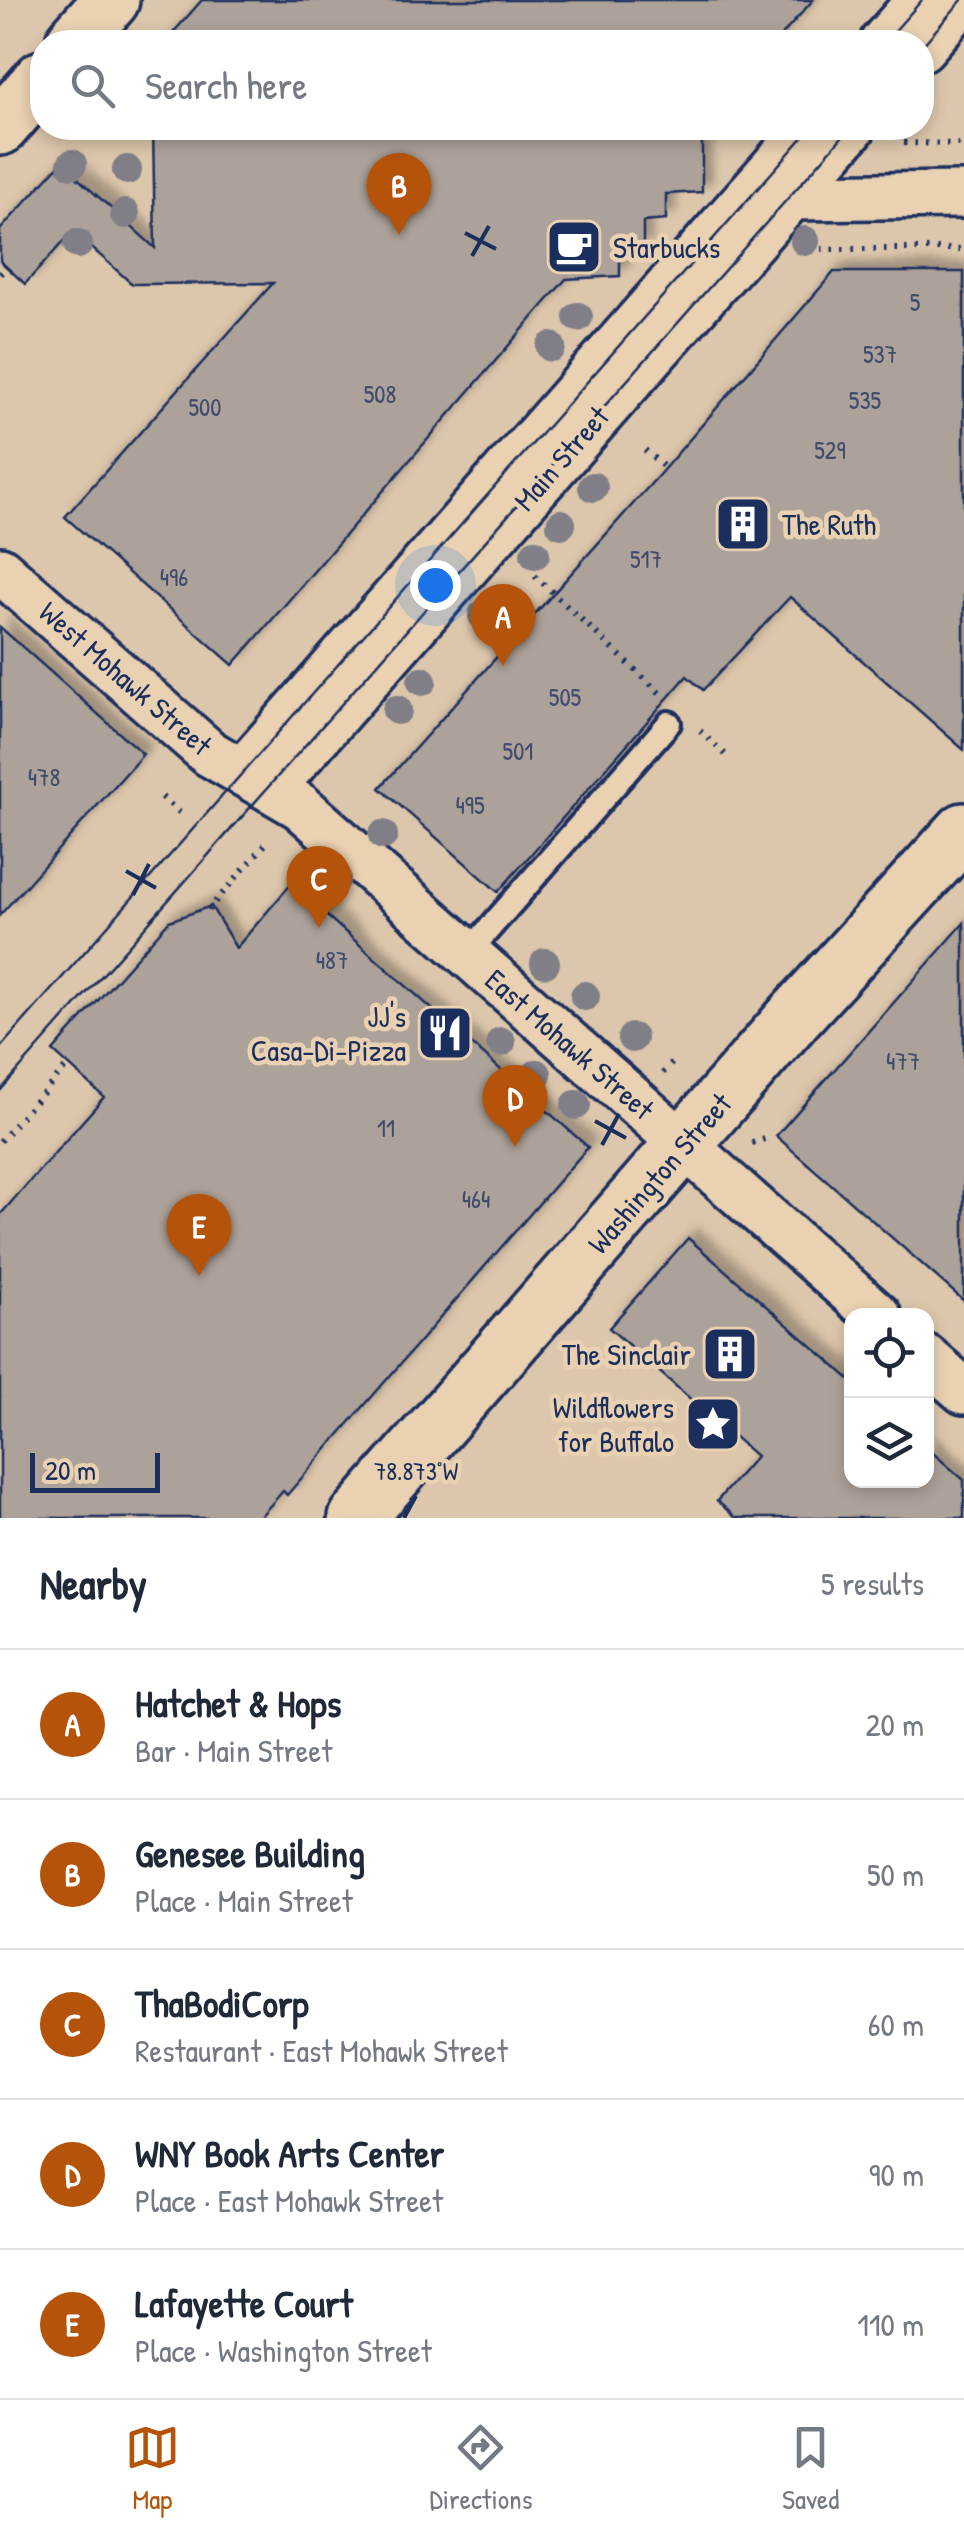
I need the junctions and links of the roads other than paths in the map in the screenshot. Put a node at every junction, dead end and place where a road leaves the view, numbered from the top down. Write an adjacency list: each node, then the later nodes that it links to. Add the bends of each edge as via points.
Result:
1 (112, 0): 4 (street)
2 (920, 0): 5 (street)
3 (964, 0): 6 (street)
4 (85, 30)
5 (894, 30)
6 (934, 34)
7 (30, 93): 8 (street)
8 (0, 127)
9 (798, 140): 15 (street, Main Street)
10 (841, 140): 12 (street, Main Street)
11 (964, 195): 12 (street)
12 (791, 197): 15 (street, Main Street)
13 (0, 570): 15 (street, West Mohawk Street, via 208,752)
14 (680, 723): 17 (lane)
15 (267, 787): 17 (street, East Mohawk Street)
16 (964, 830): 18 (street, Washington Street)
17 (467, 954): 18 (street, East Mohawk Street)
18 (684, 1145): 19 (street, East Mohawk Street); 22 (street, Washington Street)
19 (869, 1308)
20 (934, 1365): 21 (street)
21 (964, 1391)
22 (356, 1518)

